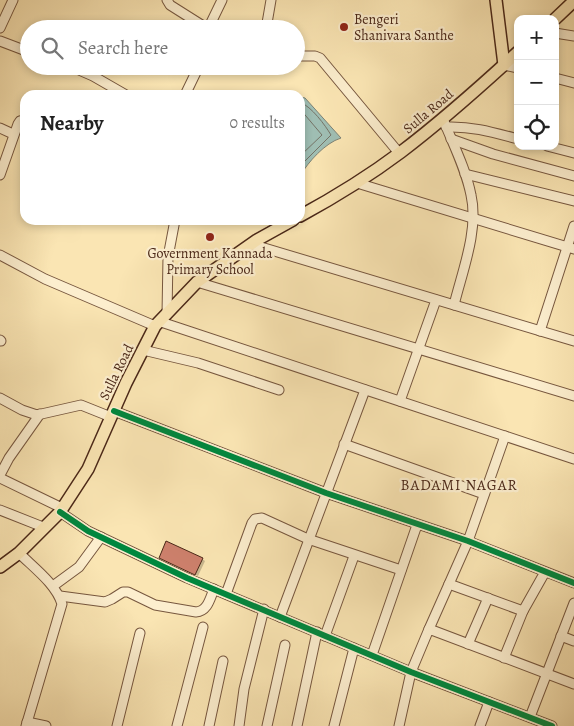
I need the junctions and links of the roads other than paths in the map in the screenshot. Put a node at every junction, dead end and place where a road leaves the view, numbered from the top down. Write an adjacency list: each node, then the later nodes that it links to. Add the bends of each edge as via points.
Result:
1 (13, 0): 11 (street)
2 (167, 0): 8 (street)
3 (222, 0): 9 (street)
4 (271, 0): 10 (street)
5 (496, 0): 18 (main road)
6 (574, 1): 7 (main road)
7 (559, 15)
8 (194, 20)
9 (212, 20)
10 (268, 20)
11 (0, 28)
12 (559, 34): 13 (street)
13 (574, 36)
14 (0, 41): 15 (street)
15 (20, 49)
16 (514, 55): 18 (main road, Sulla Road)
17 (305, 56): 33 (street, via 320,58)
18 (504, 64): 19 (street); 27 (main road, Sulla Road)
19 (514, 67)
20 (91, 75): 24 (street)
21 (195, 75): 25 (street)
22 (559, 79): 23 (street)
23 (574, 83)
24 (117, 90)
25 (187, 90)
26 (20, 121): 29 (street)
27 (444, 123): 30 (street); 31 (street); 33 (main road, Sulla Road)
28 (0, 128): 29 (street)
29 (13, 134): 36 (street)
30 (514, 138)
31 (451, 139): 35 (street); 37 (street)
32 (559, 149): 34 (street)
33 (399, 153): 38 (main road, Sulla Road)
34 (574, 153)
35 (465, 174): 39 (street); 41 (street, via 472,196)
36 (0, 175)
37 (574, 176)
38 (357, 183): 40 (main road, Sulla Road); 41 (street)
39 (574, 201)
40 (305, 213)
41 (472, 218): 46 (street); 50 (street, via 473,229)
42 (174, 225): 51 (street)
43 (284, 225): 45 (main road, Sulla Road)
44 (574, 226): 46 (street)
45 (251, 244): 48 (main road, Sulla Road); 49 (street)
46 (570, 248): 52 (street)
47 (0, 255): 51 (street, via 45,279)
48 (198, 282): 51 (main road, Sulla Road); 54 (street)
49 (436, 300): 50 (street); 54 (street)
50 (454, 305): 52 (street)
51 (161, 321): 55 (main road, Sulla Road); 57 (street)
52 (540, 331): 53 (street)
53 (574, 341)
54 (418, 348): 58 (street); 60 (street)
55 (143, 350): 56 (street, via 198,363); 62 (main road, Sulla Road)
56 (279, 390)
57 (365, 390): 60 (street); 64 (street)
58 (574, 396)
59 (0, 398): 61 (street)
60 (400, 401): 63 (street)
61 (40, 414): 62 (street, via 80,405); 66 (street, via 9,458)
62 (112, 414): 67 (street); 70 (main road, Sulla Road, via 88,469)
63 (506, 436): 65 (street); 68 (street)
64 (344, 444): 67 (street); 68 (street)
65 (574, 459)
66 (0, 477): 70 (street)
67 (326, 493): 71 (street); 74 (street)
68 (484, 494): 75 (street)
69 (0, 510): 72 (street)
70 (61, 510): 72 (main road, Sulla Road); 73 (street)
71 (417, 525): 75 (street); 79 (street)
72 (43, 527): 76 (main road, Sulla Road)
73 (101, 537): 83 (street, via 79,567); 84 (street)
74 (308, 539): 77 (street); 85 (street, via 268,520 255,519); 91 (street)
75 (468, 541): 80 (street); 81 (street)
76 (19, 553): 78 (main road, Sulla Road); 83 (street)
77 (354, 556): 79 (street); 95 (street)
78 (0, 568)
79 (401, 570): 101 (street)
80 (545, 572): 82 (street); 90 (street)
81 (449, 584): 87 (street); 93 (street)
82 (574, 584)
83 (53, 586): 86 (street)
84 (214, 589): 85 (street); 86 (street, via 206,608 196,612 155,605 128,592 106,602)
85 (226, 594): 89 (street)
86 (60, 596): 109 (street, via 62,604)
87 (488, 598): 90 (street); 98 (street)
88 (574, 604): 96 (street)
89 (264, 609): 91 (street); 114 (street, via 244,689)
90 (523, 611): 102 (street)
91 (280, 617): 95 (street)
92 (203, 627): 112 (street)
93 (430, 629): 98 (street); 104 (street)
94 (140, 633): 111 (street)
95 (321, 634): 100 (street); 116 (street)
96 (561, 636): 97 (street); 105 (street)
97 (574, 641)
98 (468, 644): 102 (street)
99 (285, 645): 115 (street)
100 (354, 648): 101 (street); 117 (street)
101 (372, 655): 104 (street)
102 (504, 658): 105 (street)
103 (223, 661): 113 (street)
104 (411, 672): 107 (street); 118 (street)
105 (546, 674): 106 (street); 108 (street)
106 (574, 684)
107 (489, 702): 108 (street); 119 (street)
108 (530, 717): 120 (street)
109 (27, 724): 110 (street)
110 (46, 726)
111 (117, 726)
112 (177, 726)
113 (209, 726)
114 (239, 726)
115 (267, 726)
116 (297, 726)
117 (334, 726)
118 (399, 726)
119 (480, 726)
120 (552, 726)

